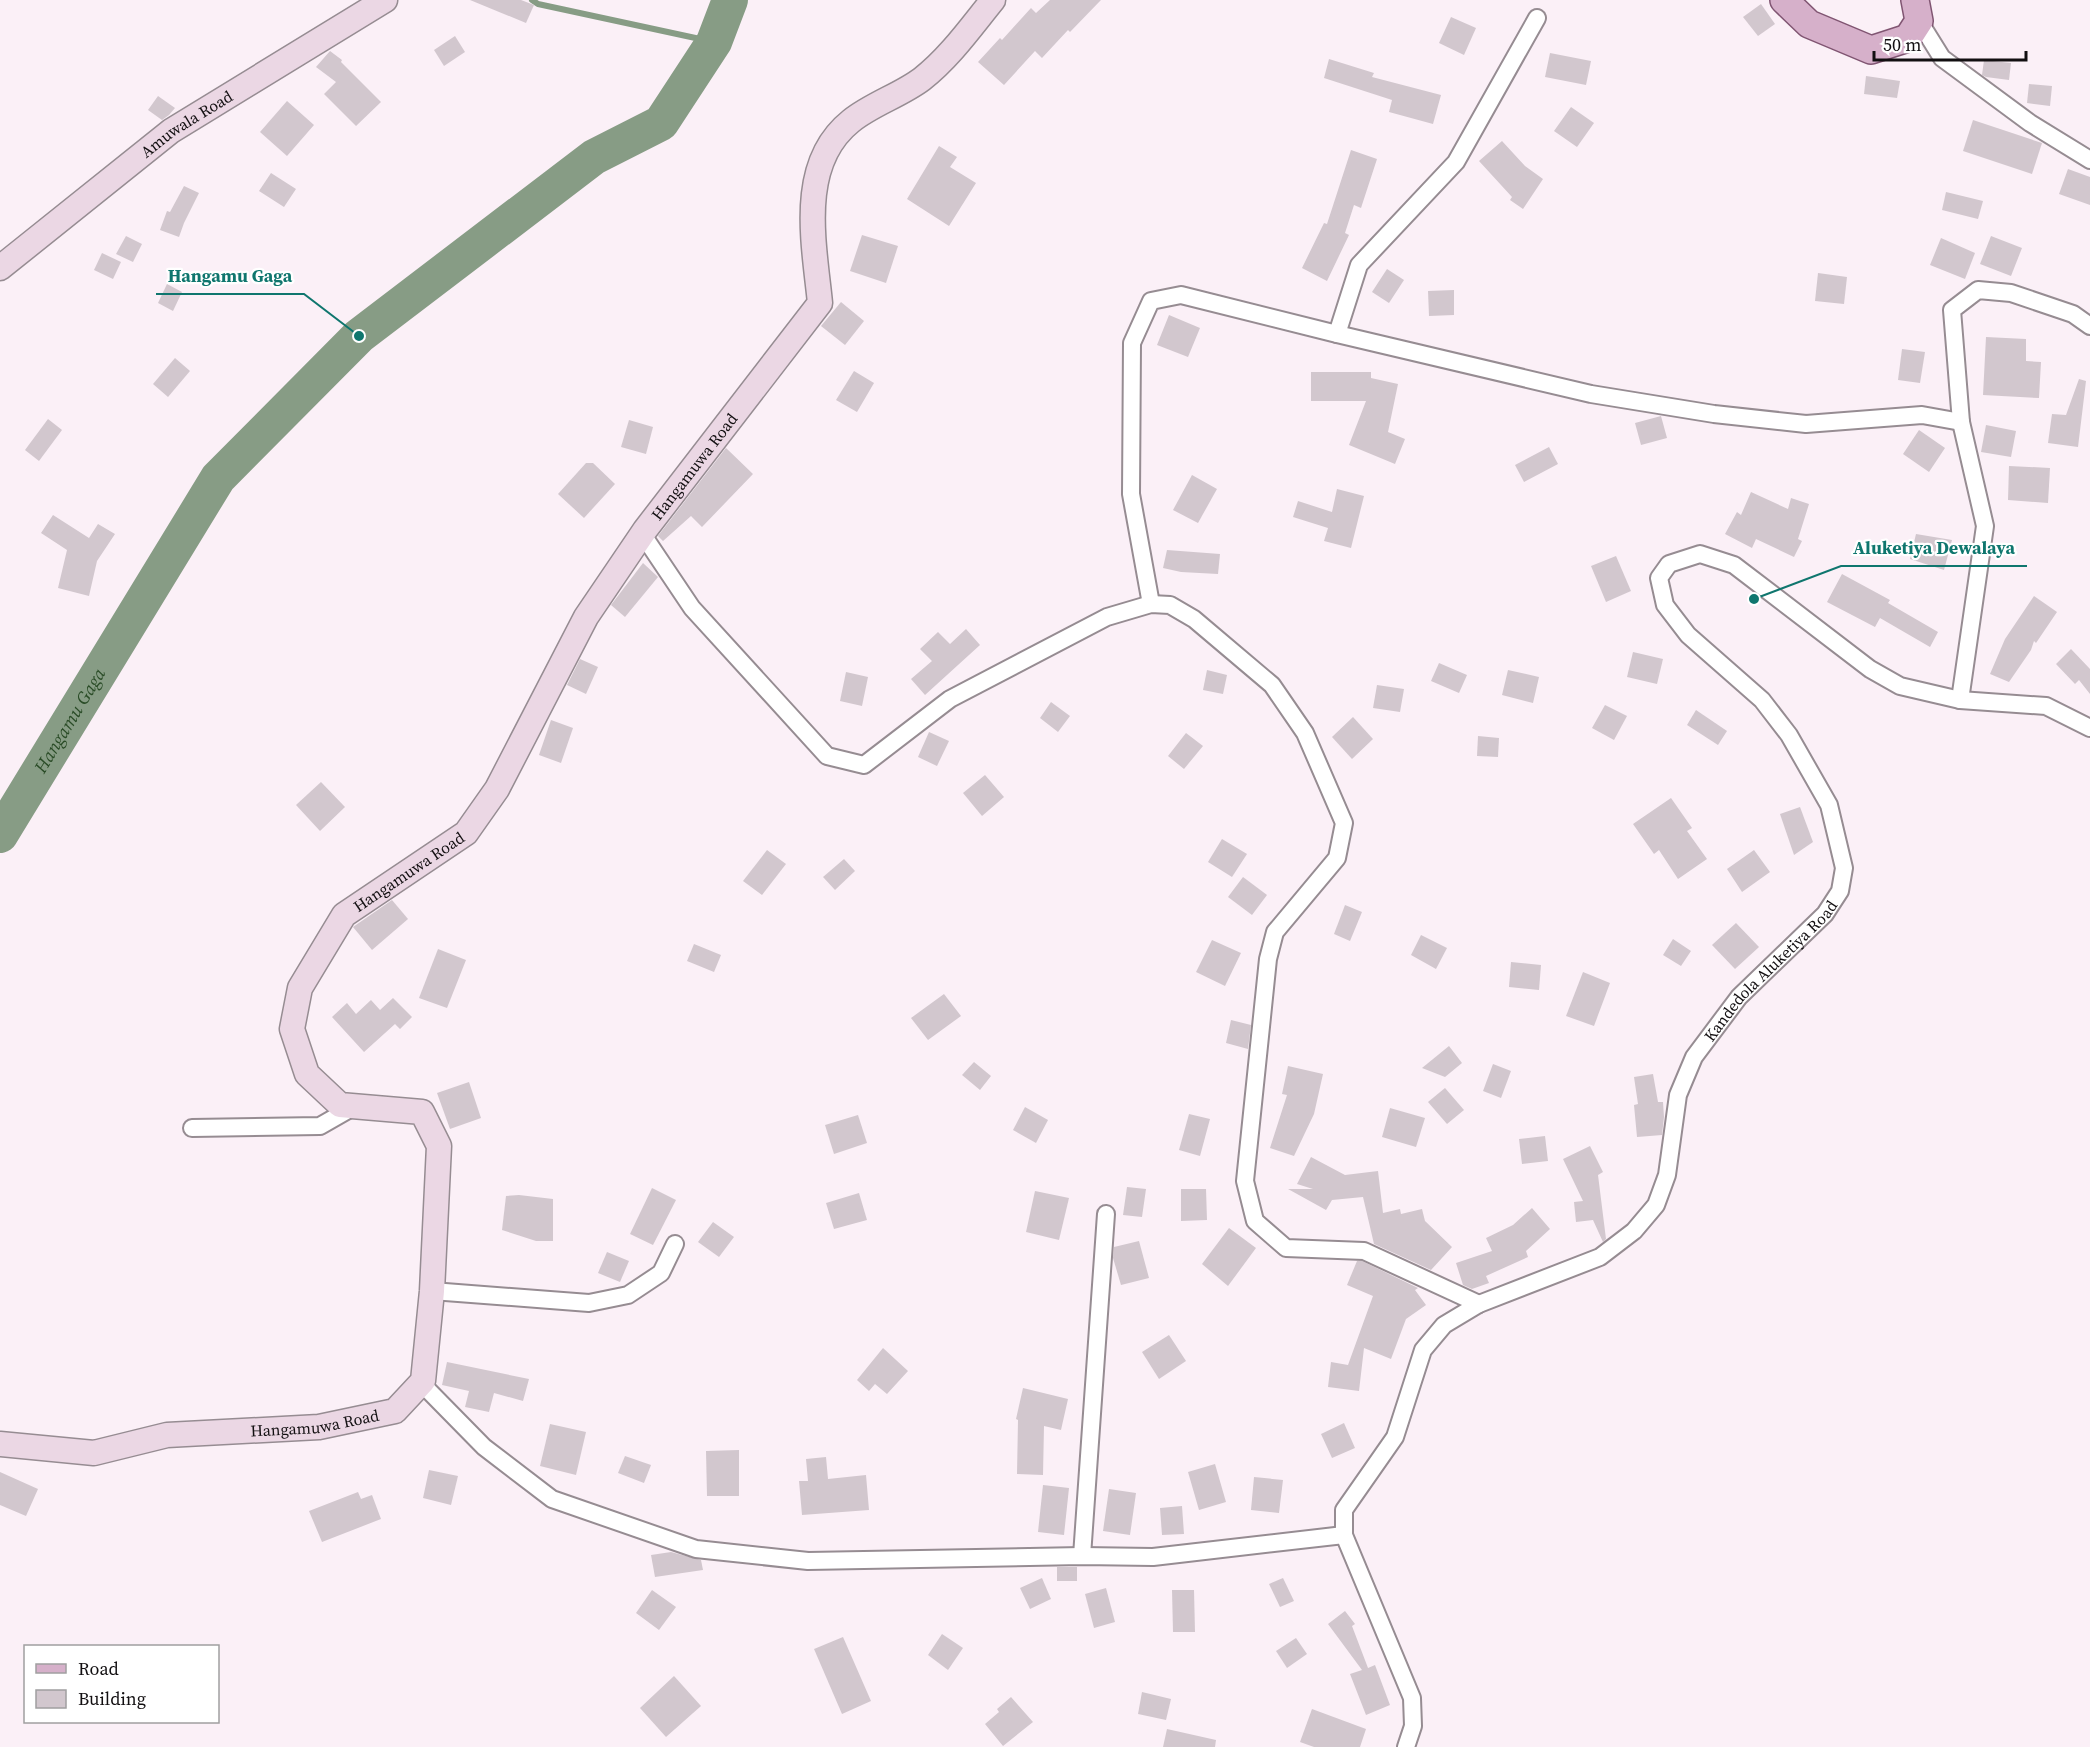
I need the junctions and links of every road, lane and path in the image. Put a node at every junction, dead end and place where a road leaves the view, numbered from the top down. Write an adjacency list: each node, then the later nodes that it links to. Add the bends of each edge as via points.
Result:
1 (386, 0): 7 (street, Amuwala Road, via 171,131)
2 (993, 0): 11 (street, Hangamuwa Road, via 947,56 922,79 850,121 829,146 815,181 812,220 820,303)
3 (1784, 0): 4 (main road, via 1809,24 1871,50 1908,38)
4 (1917, 10): 6 (street, via 1942,58 2030,123)
5 (1537, 18): 9 (street, via 1456,162 1359,265)
6 (2090, 160)
7 (0, 268)
8 (2090, 326): 10 (street, via 2073,314 2011,292 1978,290 1952,310)
9 (1337, 334): 10 (street, via 1592,393 1714,414 1806,424 1922,415); 12 (street, via 1181,295 1151,301 1132,343 1131,494)
10 (1961, 422): 13 (street, via 1985,526)
11 (645, 530): 12 (street, via 645,538 692,608 826,756 864,765 950,699 1107,617); 15 (street, Hangamuwa Road, via 586,617 497,789 466,833 344,915 300,988 292,1029 307,1074 340,1105)
12 (1151, 604): 20 (street, via 1170,605 1194,619 1272,685 1305,733 1344,823 1337,858 1275,932 1268,959 1245,1181 1255,1221 1286,1248 1364,1251)
13 (1960, 700): 14 (street, Kandedola Aluketiya Road, via 2046,706); 20 (street, Kandedola Aluketiya Road, via 1900,686 1870,669 1734,565 1700,554 1669,564 1659,578 1665,605 1688,635 1762,700 1789,735 1829,805 1844,868 1840,891 1825,914 1738,997 1694,1057 1678,1095 1667,1175 1656,1205 1634,1231 1600,1257)
14 (2090, 728)
15 (355, 1106): 16 (street, via 320,1126); 19 (street, Hangamuwa Road, via 422,1112 439,1146)
16 (192, 1128)
17 (1106, 1214): 24 (street)
18 (675, 1244): 19 (street, via 661,1273 628,1294 589,1303)
19 (432, 1291): 21 (street, Hangamuwa Road)
20 (1479, 1304): 23 (street, Kandedola Aluketiya Road, via 1444,1325 1423,1350 1395,1437 1344,1510)
21 (423, 1381): 22 (street, Hangamuwa Road, via 395,1411 319,1427 167,1435 94,1453); 24 (street, via 484,1447 552,1499 696,1549 808,1561)
22 (0, 1444)
23 (1344, 1535): 24 (street, via 1153,1557); 25 (street, via 1412,1698 1413,1726)
24 (1082, 1556)
25 (1406, 1747)

